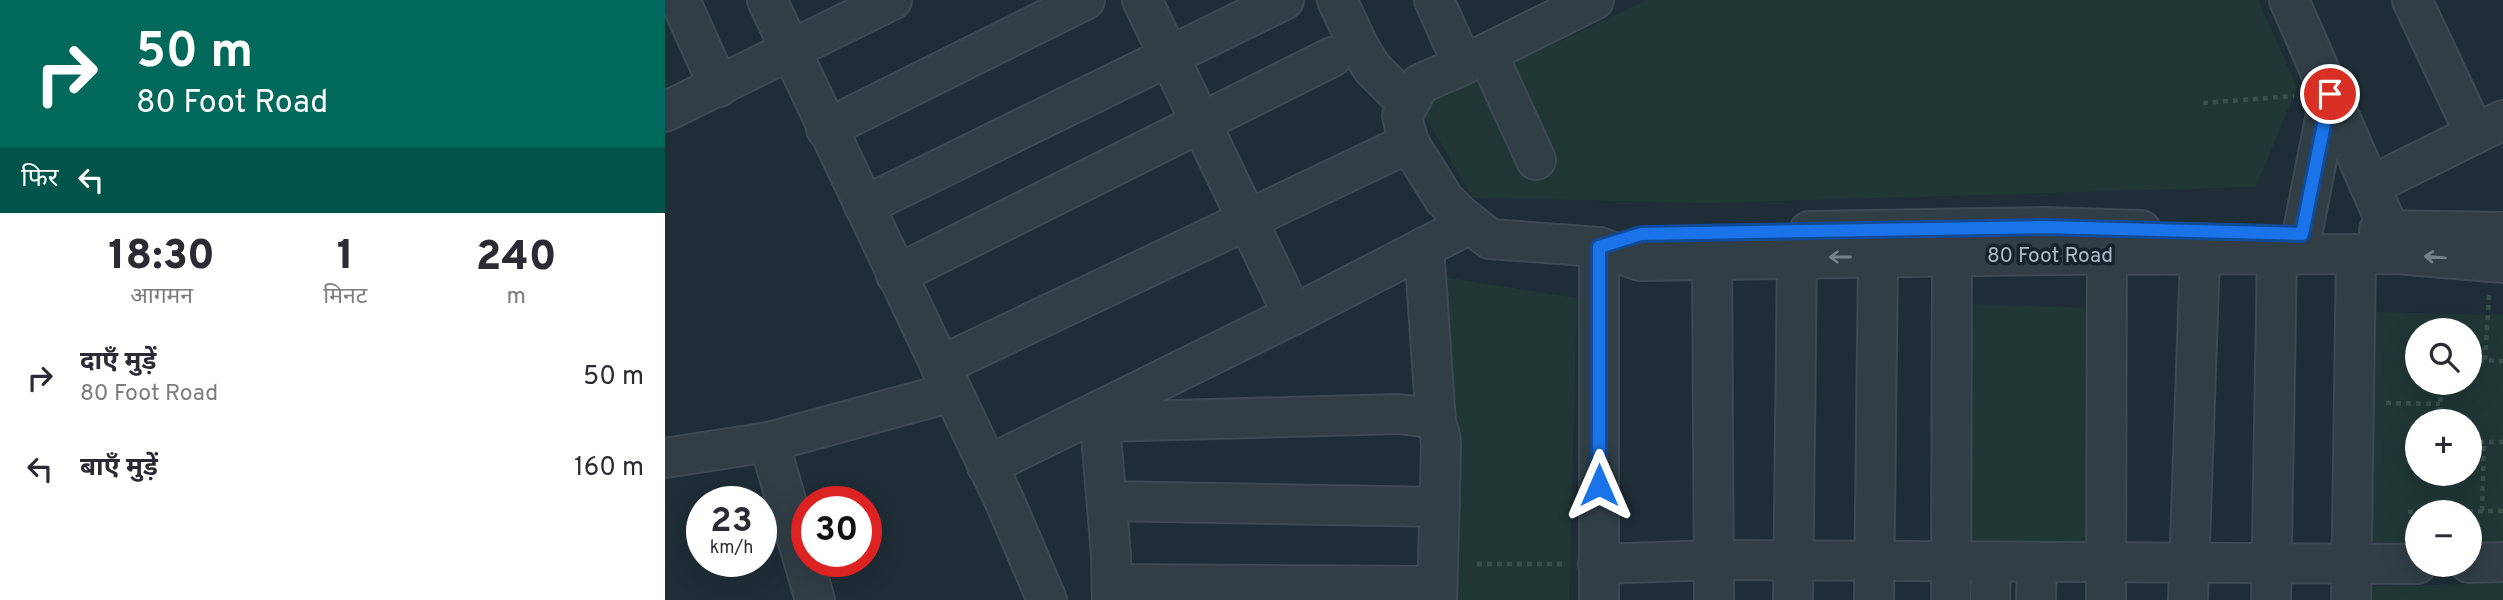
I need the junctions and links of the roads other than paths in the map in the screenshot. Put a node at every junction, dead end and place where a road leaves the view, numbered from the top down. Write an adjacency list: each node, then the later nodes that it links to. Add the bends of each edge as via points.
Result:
1 (680, 0): 17 (street)
2 (767, 0): 13 (street)
3 (892, 0): 13 (street)
4 (1085, 0): 23 (street)
5 (1142, 0): 14 (street)
6 (1284, 0): 14 (street)
7 (1337, 0): 19 (street, via 1372,68)
8 (1434, 0): 16 (street)
9 (1594, 0): 12 (street)
10 (2289, 0): 18 (street)
11 (2412, 0): 22 (street)
12 (1554, 9): 16 (street)
13 (790, 52): 17 (street); 23 (street)
14 (1170, 56): 21 (street); 27 (street)
15 (1332, 57): 21 (street)
16 (1475, 59): 19 (street, via 1420,84); 25 (street)
17 (719, 87): 20 (street)
18 (2330, 94): 26 (street); 35 (street)
19 (1408, 104): 24 (street, via 1402,116)
20 (665, 112)
21 (1202, 123): 28 (street); 43 (street)
22 (2489, 127): 26 (street)
23 (826, 129): 27 (street)
24 (1409, 143): 28 (street); 29 (street, via 1444,199)
25 (1536, 160)
26 (2370, 186): 32 (street)
27 (864, 206): 43 (street)
28 (1248, 219): 45 (street); 46 (street)
29 (1480, 231): 33 (street); 34 (street, 80 Foot Road)
30 (2503, 232): 32 (street, 80 Foot Road)
31 (2044, 241): 34 (street, 80 Foot Road, via 1641,234); 35 (street, 80 Foot Road); 38 (street, 80 Foot Road); 39 (street, 80 Foot Road)
32 (2393, 242): 35 (street, 80 Foot Road); 37 (street, 80 Foot Road); 44 (street, 80 Foot Road, one-way to 32)
33 (1425, 247): 45 (street); 48 (street)
34 (1599, 247): 42 (street, 80 Foot Road, via 1640,261); 63 (street)
35 (2293, 248): 36 (street, 80 Foot Road); 37 (street, 80 Foot Road); 66 (street)
36 (2200, 254): 38 (street, 80 Foot Road); 65 (street)
37 (2356, 254): 67 (street)
38 (2107, 255): 64 (street)
39 (1952, 256): 40 (street, 80 Foot Road); 57 (street)
40 (1878, 257): 41 (street, 80 Foot Road, one-way to 41); 56 (street)
41 (1797, 258): 42 (street, 80 Foot Road); 55 (street)
42 (1712, 259): 54 (street)
43 (896, 275): 46 (street)
44 (2496, 280)
45 (1293, 315): 47 (street)
46 (946, 379): 49 (street); 51 (street)
47 (1099, 416): 48 (street, via 1398,414); 51 (street); 52 (street)
48 (1436, 423): 53 (street, via 1441,433)
49 (769, 442): 50 (street); 70 (street)
50 (665, 458)
51 (987, 466): 71 (street)
52 (1107, 501): 53 (street); 68 (street)
53 (1440, 507): 69 (street)
54 (1715, 560): 55 (street); 63 (street); 72 (street)
55 (1794, 561): 56 (street); 73 (street)
56 (1875, 561): 57 (street); 74 (street)
57 (1953, 562): 58 (street); 75 (street)
58 (1991, 562): 60 (street); 76 (street)
59 (2503, 562): 61 (street)
60 (2037, 563): 64 (street); 77 (street)
61 (2482, 563)
62 (2405, 567): 67 (street)
63 (1599, 582)
64 (2106, 582): 65 (street)
65 (2189, 582): 66 (street)
66 (2271, 582): 67 (street)
67 (2351, 583)
68 (1112, 592): 69 (street)
69 (1437, 593)
70 (815, 600)
71 (1047, 600)
72 (1714, 600)
73 (1793, 600)
74 (1874, 600)
75 (1951, 600)
76 (1990, 600)
77 (2036, 600)

